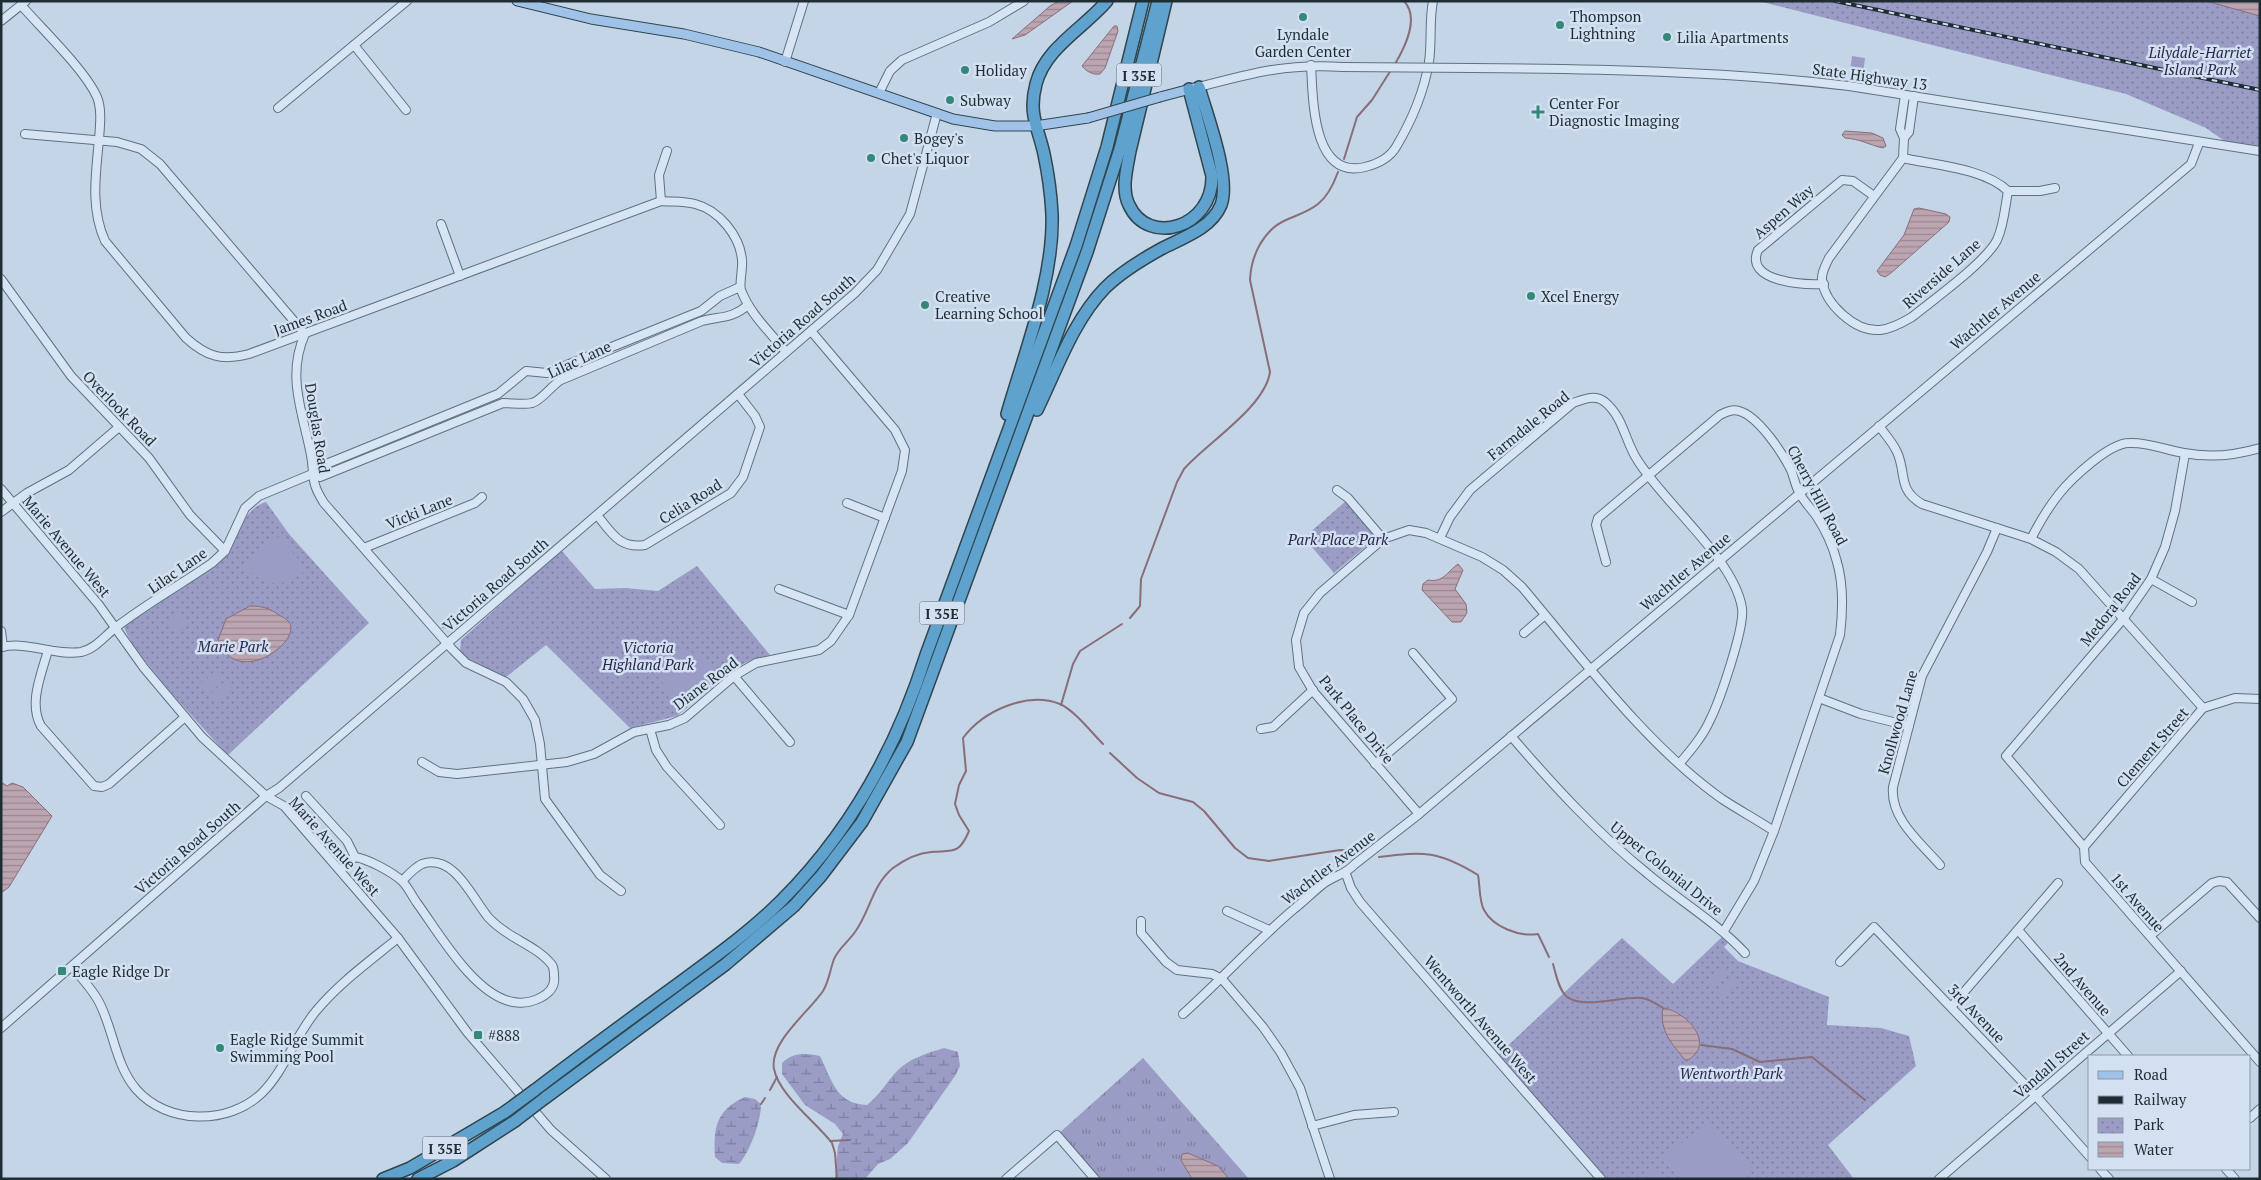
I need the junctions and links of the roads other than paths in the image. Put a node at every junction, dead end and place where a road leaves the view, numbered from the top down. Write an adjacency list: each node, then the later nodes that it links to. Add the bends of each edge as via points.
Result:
1 (407, 1): 12 (street)
2 (518, 1): 13 (main road, via 591,19 707,39)
3 (804, 1): 13 (street)
4 (1024, 1): 16 (street, via 989,22 902,60 890,71)
5 (1107, 1): 22 (highway, via 1054,52 1042,70 1034,95 1032,113)
6 (1143, 1): 51 (highway, I 35E, via 1107,147 1079,237)
7 (1158, 1): 50 (highway, I 35E, via 1120,149 1087,252)
8 (1166, 1): 15 (highway, via 1126,176 1128,204 1142,220 1159,226 1170,228 1180,225 1198,215 1209,199 1212,176)
9 (1434, 1): 14 (street, via 1424,83 1395,149 1385,160 1358,168 1345,167 1324,148 1317,131)
10 (24, 3): 11 (street); 25 (street, via 88,80 98,98)
11 (1, 21)
12 (354, 45): 19 (street); 20 (street)
13 (785, 62): 16 (main road)
14 (1311, 65): 15 (street, State Highway 13, via 1255,72); 17 (street, State Highway 13, bridge, via 1725,73)
15 (1194, 88): 22 (main road, bridge, via 1088,118); 50 (highway, via 1222,171 1224,187 1220,205 1211,220 1196,231 1126,270 1088,308 1074,331)
16 (880, 94): 21 (main road)
17 (1905, 94): 18 (street, State Highway 13); 24 (street, via 1900,129)
18 (1914, 96): 24 (street, via 1909,132); 26 (street, State Highway 13)
19 (278, 108)
20 (406, 110)
21 (937, 114): 22 (main road, via 995,126); 40 (street, Victoria Road South, via 910,214 895,243 877,270)
22 (1035, 126): 51 (highway, via 1044,153 1050,194 1049,258)
23 (25, 134): 25 (street)
24 (1904, 138): 29 (street)
25 (99, 140): 41 (street, via 141,149 160,164); 41 (street, James Road, via 94,208 101,233 114,255 186,338 199,350 232,358)
26 (2199, 142): 28 (street, State Highway 13); 44 (street, Wachtler Avenue, via 2191,164)
27 (667, 151): 33 (street, via 659,175)
28 (2260, 151)
29 (1902, 158): 31 (street, via 1970,172); 32 (street)
30 (2055, 188): 31 (street)
31 (2008, 191): 37 (street, Riverside Lane, via 2003,220 1996,241 1987,254 1900,325 1879,330 1846,318 1828,298)
32 (1874, 196): 37 (street, via 1829,258 1824,269); 37 (street, Aspen Way, via 1853,181 1842,180 1762,245 1756,256 1757,266 1766,276 1811,285)
33 (661, 201): 35 (street, James Road); 38 (street, via 696,204 726,224 742,258)
34 (441, 224): 35 (street)
35 (460, 276): 41 (street, James Road)
36 (1, 279): 45 (street, Overlook Road, via 71,376)
37 (1824, 284)
38 (740, 287): 39 (street); 48 (street, Lilac Lane, via 720,296 701,311 547,373 526,371 498,394 318,468)
39 (748, 306): 42 (street); 48 (street, Lilac Lane, via 738,314 702,321 560,380 531,403 503,403 320,476)
40 (810, 331): 42 (street, Victoria Road South); 60 (street, Diane Road, via 895,430 905,450 902,471)
41 (305, 334): 48 (street, Douglas Road, via 296,382)
42 (786, 352): 43 (street, Victoria Road South)
43 (738, 394): 59 (street, Victoria Road South); 59 (street, Celia Road, via 760,427 744,477 731,493 644,545 634,547 619,541)
44 (1879, 426): 54 (street, Wachtler Avenue); 61 (street, via 1897,450 1903,485 1913,498 1922,504)
45 (119, 427): 56 (street, via 69,470); 66 (street, Overlook Road, via 149,458 190,515)
46 (2260, 448): 47 (street, via 2216,456)
47 (2185, 454): 64 (street, via 2152,444 2126,442 2102,454 2060,492); 69 (street, Medora Road, via 2170,529)
48 (312, 474): 65 (street, Douglas Road, via 314,487 324,502); 66 (street, Lilac Lane, via 259,496 245,508)
49 (1648, 476): 54 (street, Cherry Hill Road, via 1720,415 1737,410 1752,417 1777,447); 62 (street, Farmdale Road, via 1636,459 1624,428 1613,411 1603,401 1590,397 1573,403 1470,490 1450,517); 67 (street, Farmdale Road); 68 (street, Cherry Hill Road, via 1598,518 1596,525)
50 (1006, 478): 136 (highway, I 35E, bridge, via 907,742 862,822 821,876 794,906 726,964 515,1120)
51 (988, 486): 135 (highway, I 35E, bridge, via 895,740 851,815 815,864 781,902 733,943 505,1112 410,1168)
52 (1, 489): 56 (street, Marie Avenue West)
53 (1337, 490): 63 (street, via 1348,498)
54 (1799, 493): 67 (street, Wachtler Avenue); 85 (street, Cherry Hill Road, via 1829,539 1842,588 1840,635)
55 (482, 497): 65 (street, Vicki Lane)
56 (13, 503): 58 (street); 75 (street, Marie Avenue West)
57 (847, 503): 60 (street)
58 (1, 512)
59 (597, 515): 78 (street, Victoria Road South)
60 (885, 518): 72 (street, Diane Road)
61 (1997, 528): 64 (street); 89 (street, Knollwood Lane, via 1922,676)
62 (1440, 538): 63 (street, Park Place Drive, via 1409,530); 73 (street, Park Place Drive, via 1503,570)
63 (1383, 539): 84 (street, Park Place Drive, via 1320,593 1304,613 1296,640 1299,667)
64 (2031, 539): 74 (street, via 2079,569)
65 (364, 548): 78 (street, Douglas Road)
66 (225, 551): 75 (street, Lilac Lane, via 212,564)
67 (1719, 561): 82 (street, Wachtler Avenue); 96 (street, Farmdale Road, via 1739,593 1743,611 1741,630 1711,720)
68 (1606, 562)
69 (2151, 579): 71 (street); 74 (street, Medora Road)
70 (779, 589): 72 (street)
71 (2192, 602)
72 (849, 615): 83 (street, Diane Road, via 831,641 819,650 756,663)
73 (1545, 615): 77 (street); 82 (street, Park Place Drive)
74 (2124, 618): 87 (street); 94 (street, Medora Road)
75 (115, 628): 80 (street, Lilac Lane, via 84,651 68,654); 88 (street, Marie Avenue West)
76 (1, 631): 79 (street)
77 (1524, 633)
78 (447, 644): 98 (street, Douglas Road, via 466,663 506,682 523,699 535,720); 99 (street, Victoria Road South)
79 (2, 647): 80 (street, Lilac Lane, via 24,645)
80 (48, 650): 88 (street, via 35,703 36,718 94,786 109,784)
81 (1413, 654): 97 (street, via 1452,699)
82 (1591, 669): 92 (street, Wachtler Avenue); 96 (street, Park Place Drive, via 1635,720)
83 (734, 676): 90 (street, Diane Road, via 685,718); 93 (street)
84 (1312, 690): 91 (street, via 1273,727); 97 (street, Park Place Drive)
85 (1819, 698): 89 (street, via 1861,714); 103 (street, Cherry Hill Road)
86 (2260, 699): 87 (street, Clement Street, via 2235,698)
87 (2204, 708): 104 (street, Clement Street)
88 (185, 717): 99 (street, Marie Avenue West, via 219,754)
89 (1909, 726): 106 (street, Knollwood Lane, via 1892,798 1900,818)
90 (650, 729): 98 (street, Diane Road, via 634,732 594,754); 102 (street, via 656,750 667,767)
91 (1261, 729)
92 (1511, 736): 101 (street, Wachtler Avenue); 117 (street, Upper Colonial Drive, via 1554,786 1605,837 1649,875)
93 (790, 742)
94 (2006, 756): 104 (street, 1st Avenue)
95 (422, 762): 98 (street, Diane Road, via 439,772 457,774)
96 (1680, 763): 103 (street, Park Place Drive, via 1722,798)
97 (1375, 764): 101 (street, Park Place Drive)
98 (541, 765): 111 (street, Douglas Road, via 545,800 555,816 600,875)
99 (266, 796): 107 (street, Marie Avenue West, via 284,806); 122 (street, Victoria Road South)
100 (306, 796): 105 (street, via 347,841)
101 (1420, 814): 108 (street, Wachtler Avenue)
102 (720, 825)
103 (1774, 831): 117 (street, Cherry Hill Road, via 1754,881)
104 (2084, 847): 118 (street, 1st Avenue, via 2085,862)
105 (355, 857): 107 (street); 109 (street, via 365,858)
106 (1940, 865)
107 (340, 870): 119 (street, Marie Avenue West)
108 (1346, 874): 115 (street, Wachtler Avenue, via 1337,875 1324,884); 141 (street, Wentworth Avenue West, via 1360,902)
109 (402, 881): 109 (street, via 421,865 436,862 449,869 467,886 489,918 553,966 555,982 548,994 519,1003 502,1000 488,991 452,952)
110 (2058, 883): 116 (street)
111 (621, 891)
112 (1227, 911): 115 (street)
113 (2260, 918): 118 (street, via 2227,882 2219,881 2212,883)
114 (1141, 921): 124 (street, via 1141,933 1172,966)
115 (1269, 930): 124 (street, Wachtler Avenue)
116 (2018, 930): 125 (street); 128 (street, 2nd Avenue)
117 (1724, 931): 120 (street, Upper Colonial Drive)
118 (2150, 936): 123 (street, 1st Avenue)
119 (398, 938): 122 (street, via 317,1009 261,1094 236,1110 208,1117 169,1111 136,1089 121,1065 100,1003); 137 (street, Marie Avenue West, via 467,1032 551,1130)
120 (1745, 953)
121 (1840, 962): 125 (street, 3rd Avenue, via 1874,927)
122 (72, 966): 127 (street, Victoria Road South)
123 (2181, 971): 128 (street, Vandall Street); 130 (street, 1st Avenue)
124 (1222, 979): 126 (street, Wachtler Avenue); 133 (street, via 1281,1053 1300,1088)
125 (1952, 1006): 131 (street, 3rd Avenue)
126 (1183, 1014)
127 (1, 1028)
128 (2108, 1033): 129 (street, 2nd Avenue); 131 (street, Vandall Street)
129 (2127, 1055)
130 (2260, 1062)
131 (2036, 1096): 134 (street, 3rd Avenue); 142 (street, Vandall Street)
132 (1394, 1112): 133 (street, via 1354,1115)
133 (1312, 1126): 140 (street)
134 (2088, 1155)
135 (383, 1179)
136 (418, 1179)
137 (606, 1179)
138 (1006, 1179): 139 (street, via 1057,1135)
139 (1095, 1179)
140 (1330, 1179)
141 (1601, 1179)
142 (1939, 1179)

